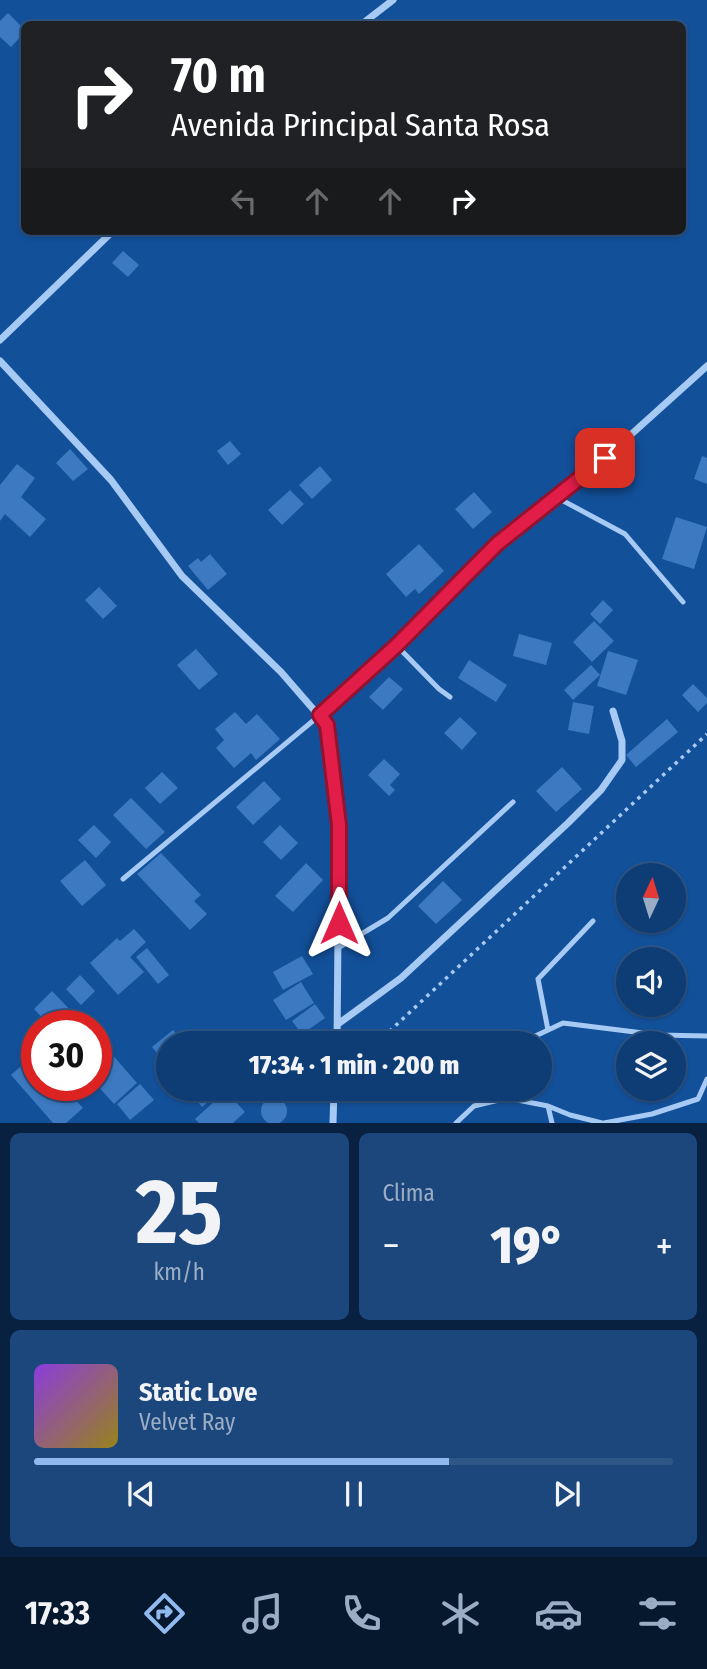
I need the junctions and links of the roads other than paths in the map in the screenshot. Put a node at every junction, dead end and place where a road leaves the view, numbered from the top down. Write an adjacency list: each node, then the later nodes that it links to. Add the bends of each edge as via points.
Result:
1 (393, 0): 2 (street)
2 (366, 21)
3 (109, 235): 4 (street)
4 (0, 340)
5 (0, 361): 12 (street, via 111,480 182,576)
6 (707, 366): 7 (street)
7 (556, 497): 8 (lane, via 625,534); 9 (street, via 497,544)
8 (683, 602)
9 (397, 645): 10 (lane); 12 (street)
10 (450, 697)
11 (613, 711): 17 (street, via 622,760 601,790 401,978)
12 (320, 715): 14 (lane); 16 (street, via 327,725 339,825)
13 (513, 802): 16 (lane, via 388,918)
14 (123, 879)
15 (593, 921): 18 (lane, via 538,979)
16 (338, 948): 17 (street)
17 (338, 1024): 19 (street)
18 (548, 1030): 20 (lane, via 563,1023)
19 (338, 1031)
20 (707, 1036)
21 (707, 1079): 29 (lane, via 698,1099)
22 (334, 1101): 26 (street)
23 (495, 1101): 27 (lane, via 474,1106)
24 (522, 1101): 25 (lane)
25 (548, 1106): 28 (lane); 29 (lane)
26 (333, 1123)
27 (456, 1123)
28 (552, 1123)
29 (603, 1123)

